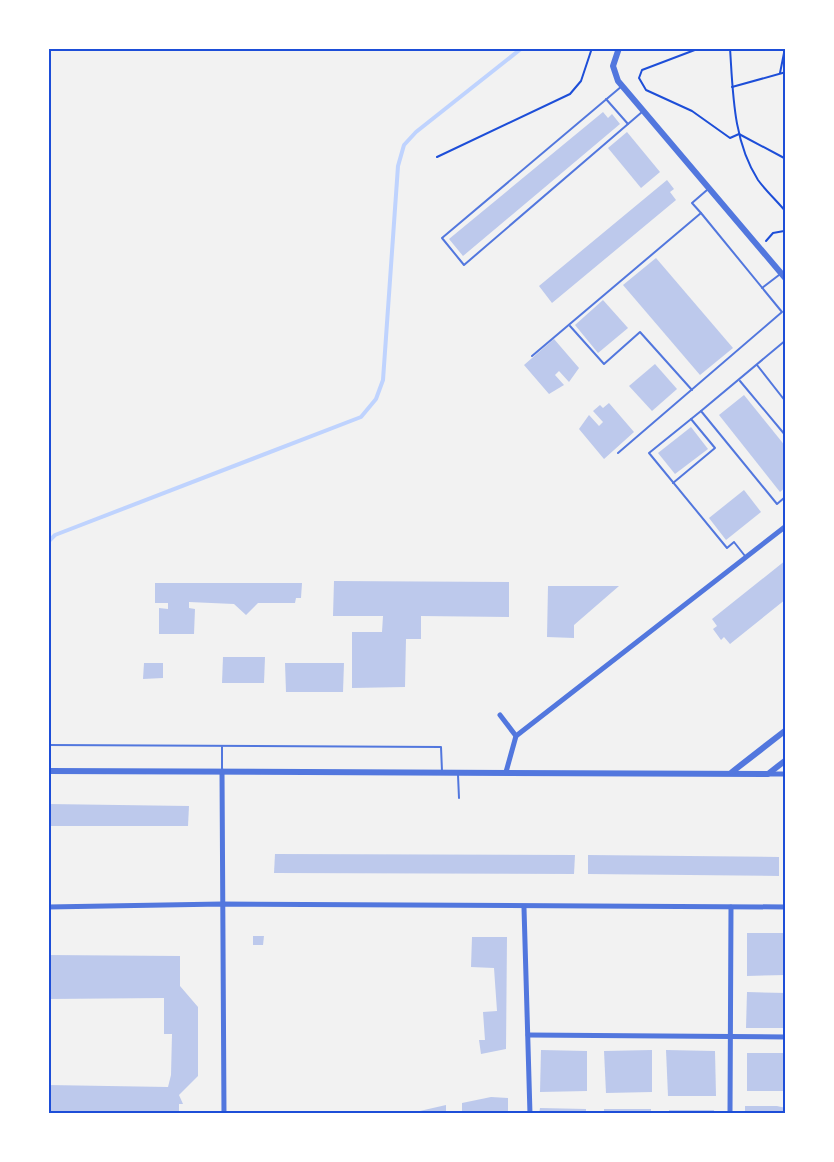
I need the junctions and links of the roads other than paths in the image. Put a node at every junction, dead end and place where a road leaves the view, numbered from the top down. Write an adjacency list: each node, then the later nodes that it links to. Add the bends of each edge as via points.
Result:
1 (619, 48): 2 (street, via 613,66)
2 (622, 86): 3 (lane); 4 (street)
3 (606, 99): 5 (lane); 5 (lane, via 442,238 464,265)
4 (643, 111): 5 (lane); 6 (street)
5 (628, 124)
6 (709, 188): 7 (lane, via 692,203); 8 (street)
7 (700, 213): 10 (lane); 11 (lane)
8 (781, 273): 9 (street); 10 (lane)
9 (786, 279)
10 (762, 288): 16 (lane, via 782,312)
11 (569, 325): 13 (lane); 16 (lane, via 604,364 640,332)
12 (786, 340): 14 (lane)
13 (532, 356)
14 (757, 365): 15 (lane); 17 (lane)
15 (739, 380): 18 (lane); 20 (lane)
16 (692, 390): 21 (lane)
17 (786, 402)
18 (700, 411): 19 (lane); 23 (lane, via 777,504 784,498)
19 (691, 419): 22 (lane, via 715,448); 22 (lane, via 649,453)
20 (786, 436)
21 (618, 453)
22 (673, 483): 25 (lane, via 727,549 734,542)
23 (786, 501)
24 (786, 526): 25 (street)
25 (746, 557): 28 (street)
26 (500, 715): 28 (street)
27 (786, 730): 37 (street)
28 (516, 736): 36 (street)
29 (48, 745): 30 (lane)
30 (222, 746): 33 (lane); 34 (lane, via 441,747)
31 (786, 760): 38 (street)
32 (48, 771): 33 (street)
33 (222, 771): 34 (street); 41 (street)
34 (442, 772): 35 (street)
35 (458, 772): 36 (street); 40 (lane)
36 (506, 772): 37 (street)
37 (731, 772): 38 (street)
38 (768, 774): 39 (street)
39 (786, 774)
40 (459, 798)
41 (222, 904): 42 (street); 45 (street); 49 (street)
42 (48, 907)
43 (732, 907): 44 (street); 45 (street); 47 (street)
44 (786, 907)
45 (524, 908): 46 (street)
46 (528, 1035): 47 (street); 50 (street)
47 (731, 1037): 48 (street); 51 (street)
48 (786, 1037)
49 (224, 1114)
50 (530, 1114)
51 (730, 1114)

